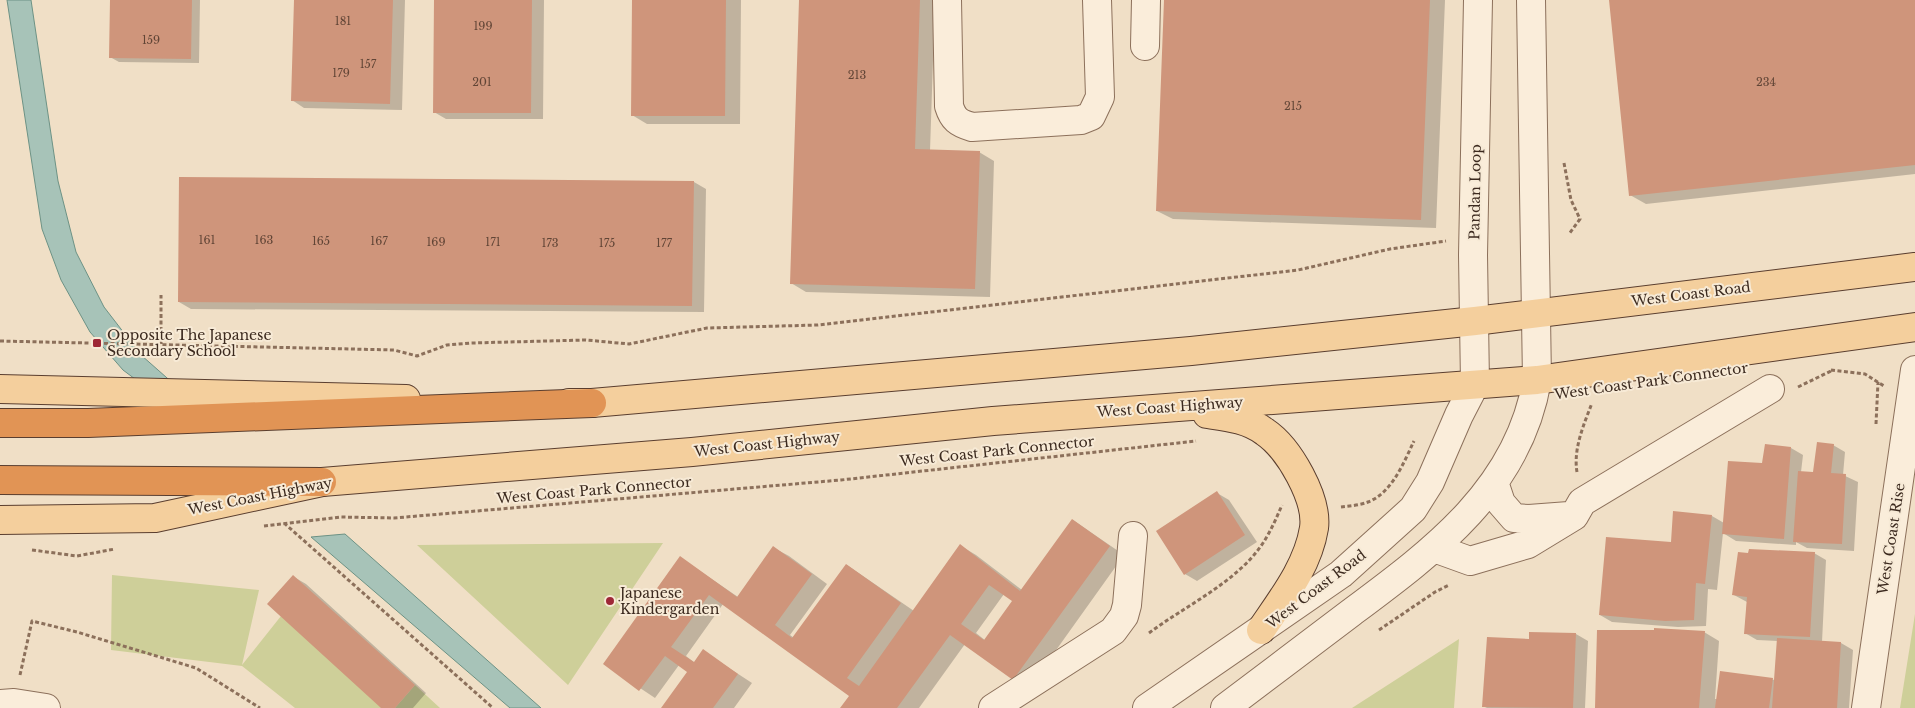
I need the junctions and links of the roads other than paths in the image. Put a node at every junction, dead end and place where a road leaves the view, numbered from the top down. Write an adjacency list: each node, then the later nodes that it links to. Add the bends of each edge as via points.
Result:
1 (947, 0): 2 (street, via 949,106 953,118 972,126 1081,120 1091,116 1100,97)
2 (1097, 0)
3 (1146, 0): 6 (street)
4 (1478, 0): 9 (street, Pandan Loop, via 1473,255)
5 (1531, 0): 8 (street)
6 (1146, 46)
7 (1915, 267): 8 (main road, West Coast Road)
8 (1534, 313): 9 (main road); 11 (street)
9 (1475, 320): 13 (street, Pandan Loop); 16 (main road, via 1191,351)
10 (1915, 327): 11 (main road)
11 (1537, 380): 13 (main road, West Coast Highway); 21 (street, via 1533,407 1504,470)
12 (1914, 381): 32 (street, West Coast Rise)
13 (1475, 384): 17 (main road, West Coast Highway); 26 (street, West Coast Road, via 1430,482 1413,509 1341,574)
14 (0, 389): 16 (main road)
15 (1770, 390): 22 (street, via 1582,502)
16 (592, 403): 18 (highway, via 88,424)
17 (1162, 407): 20 (main road, West Coast Highway); 26 (main road, via 1239,418 1266,432 1284,450 1312,502 1314,528 1306,556 1288,591)
18 (0, 423)
19 (0, 480): 20 (highway)
20 (322, 482): 23 (main road, West Coast Highway, via 155,518)
21 (1494, 482): 22 (street, via 1501,503 1514,518); 25 (street, via 1473,511)
22 (1574, 516): 25 (street, via 1528,544 1470,561)
23 (0, 520)
24 (1133, 536): 29 (street, via 1127,605 1119,624)
25 (1434, 548): 31 (street)
26 (1261, 630): 30 (street, West Coast Road)
27 (7, 704): 28 (street)
28 (46, 708)
29 (993, 708)
30 (1147, 708)
31 (1225, 708)
32 (1866, 708)

